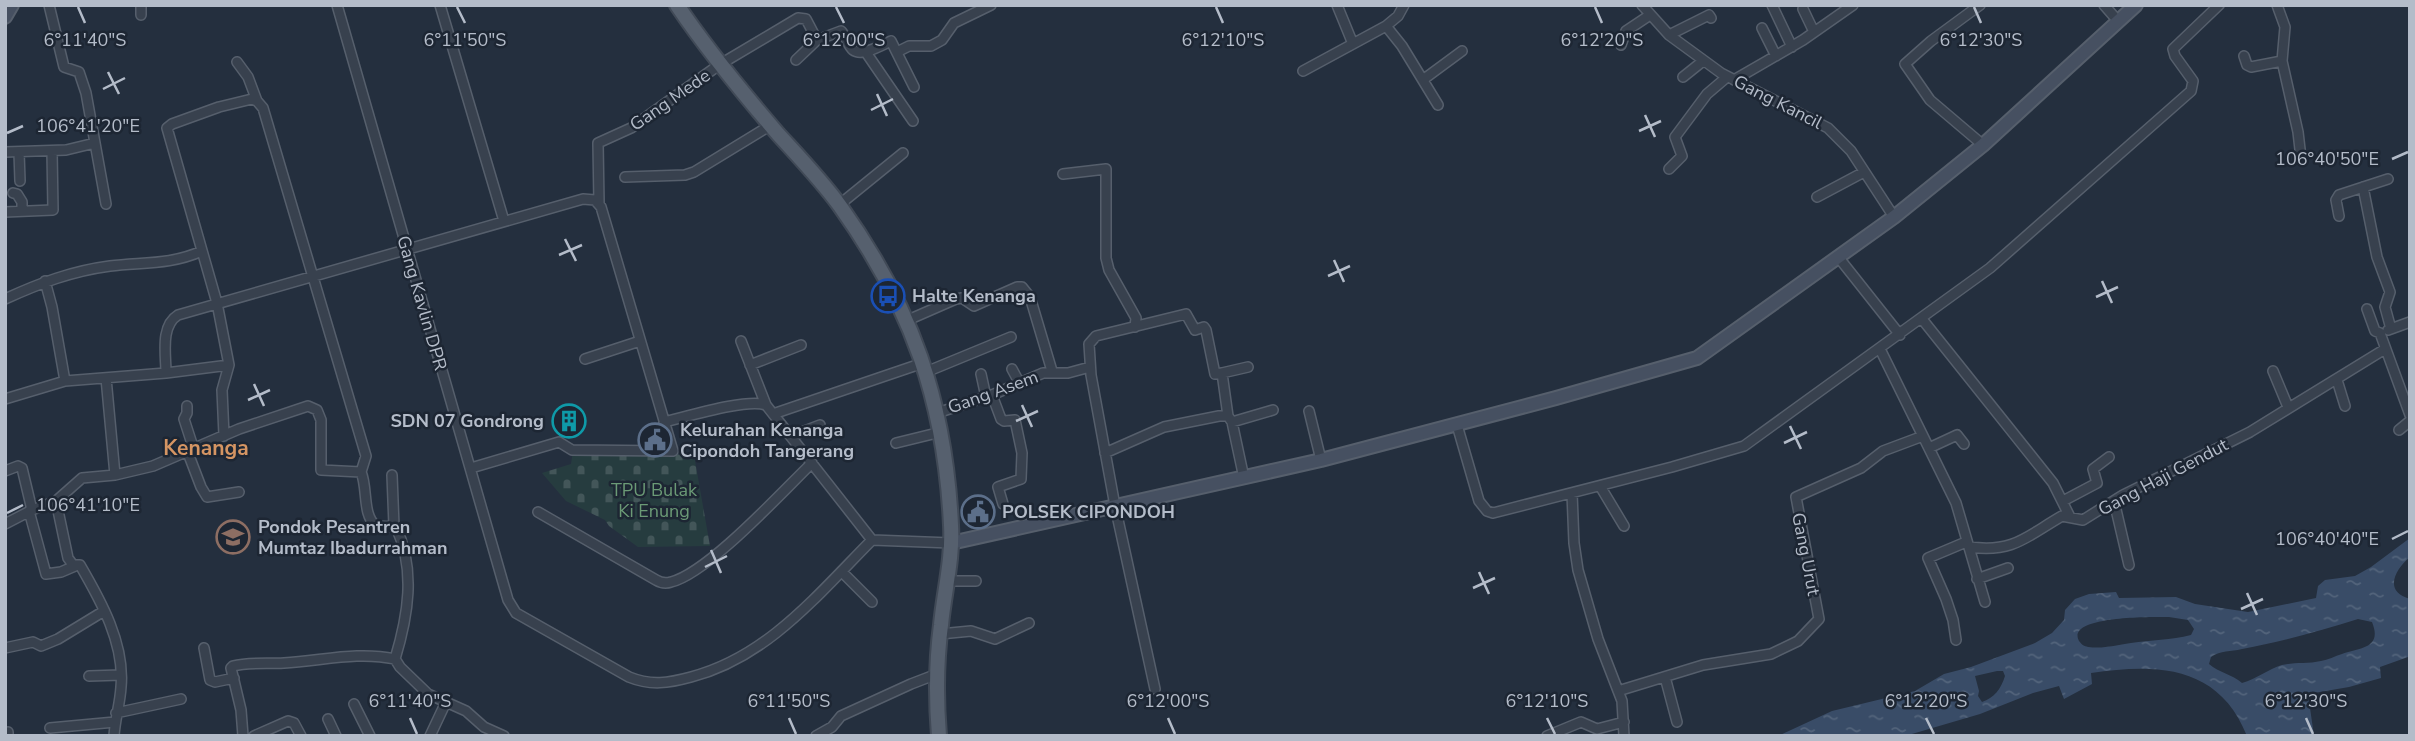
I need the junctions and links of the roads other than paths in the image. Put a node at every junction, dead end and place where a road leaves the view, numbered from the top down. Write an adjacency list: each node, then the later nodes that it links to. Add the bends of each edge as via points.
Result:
1 (12, 5): 19 (street)
2 (49, 5): 49 (street, via 64,67 80,75)
3 (337, 5): 73 (street, Gang Kavlin DPR)
4 (440, 5): 72 (street)
5 (677, 5): 39 (main road)
6 (991, 5): 32 (street, via 954,23 942,40 931,46 909,46)
7 (1337, 5): 27 (street)
8 (1404, 5): 22 (street)
9 (1642, 5): 18 (street, Gang Kancil)
10 (1772, 5): 29 (street)
11 (1853, 5): 24 (street)
12 (1980, 5): 50 (street, via 1905,64 1930,100)
13 (2104, 5): 21 (street)
14 (2136, 5): 21 (street)
15 (2219, 5): 81 (street, via 2173,49 2193,81 2191,91 1999,261)
16 (2277, 5): 37 (street, via 2285,27)
17 (1803, 9): 24 (street)
18 (1650, 15): 25 (street, Gang Kancil); 28 (street, via 1626,31)
19 (5, 17)
20 (1712, 18): 25 (street, via 1709,15)
21 (2118, 21): 50 (street)
22 (1386, 26): 27 (street); 43 (street)
23 (1762, 28): 33 (street)
24 (1814, 32): 29 (street)
25 (1668, 34): 36 (street, Gang Kancil)
26 (817, 40): 30 (street, via 841,31 851,49); 35 (street); 39 (street, via 806,19 797,18)
27 (1353, 44): 40 (street)
28 (1621, 45)
29 (1792, 47): 33 (street)
30 (866, 51): 32 (street, via 891,41); 47 (street)
31 (1462, 51): 43 (street)
32 (897, 52): 44 (street)
33 (1776, 56): 42 (street)
34 (2245, 56): 37 (street, via 2248,67)
35 (796, 60)
36 (1703, 61): 41 (street); 42 (street, Gang Kancil)
37 (2281, 61): 55 (street)
38 (237, 62): 45 (street)
39 (719, 65): 48 (main road); 65 (street, Gang Mede, via 631,128 598,143)
40 (1303, 71)
41 (1683, 77)
42 (1730, 78): 56 (street, via 1703,99 1675,137 1682,156); 57 (street, Gang Kancil, via 1829,128)
43 (1424, 79): 46 (street)
44 (914, 87)
45 (257, 100): 74 (street, via 219,107 167,126); 76 (street)
46 (1438, 104)
47 (911, 119)
48 (771, 125): 59 (street, via 694,172); 67 (main road)
49 (95, 143): 51 (street); 66 (street)
50 (1983, 145): 71 (street)
51 (52, 151): 53 (street); 68 (street, via 53,210)
52 (5, 152): 53 (street)
53 (19, 152): 61 (street)
54 (903, 153): 67 (street)
55 (2301, 158)
56 (1669, 169)
57 (1864, 172): 64 (street); 71 (street, Gang Kancil)
58 (1063, 174): 84 (street, via 1107,169 1105,258 1136,318)
59 (625, 177)
60 (2388, 179): 62 (street)
61 (20, 181)
62 (2362, 187): 70 (street, via 2339,195); 85 (street, via 2377,257 2390,292 2385,307)
63 (13, 193): 68 (street, via 22,202)
64 (1817, 197)
65 (598, 203): 72 (street, via 583,198); 89 (street)
66 (106, 204)
67 (839, 205): 82 (main road)
68 (22, 211): 69 (street)
69 (5, 212)
70 (2339, 216)
71 (1894, 217): 75 (street)
72 (504, 221): 73 (street)
73 (407, 248): 76 (street); 139 (street, Gang Kavlin DPR)
74 (202, 251): 77 (street, via 169,262 109,266); 79 (street)
75 (1839, 258): 87 (street); 125 (street, via 1697,358)
76 (312, 276): 79 (street); 141 (street, via 366,456)
77 (45, 281): 78 (street); 108 (street)
78 (5, 299)
79 (217, 303): 95 (street); 103 (street, via 172,319 166,335)
80 (2367, 309): 86 (street)
81 (1922, 319): 87 (street); 149 (street)
82 (908, 320): 99 (main road); 102 (street, via 956,299 974,306 1021,288 1030,297)
83 (2410, 322): 85 (street)
84 (1135, 327): 97 (street, via 1093,338); 104 (street, via 1185,314 1195,330 1206,330 1215,374)
85 (2391, 328): 86 (street)
86 (2380, 334): 93 (street)
87 (1900, 335): 92 (street)
88 (1011, 337): 99 (street)
89 (640, 341): 94 (street); 123 (street)
90 (741, 341): 96 (street)
91 (801, 345): 96 (street)
92 (1880, 349): 130 (street); 145 (street, via 1744,446)
93 (2385, 349): 107 (street, Gang Haji Gendut); 120 (street)
94 (585, 359)
95 (229, 365): 103 (street); 128 (street, via 222,390)
96 (750, 365): 112 (street)
97 (1090, 367): 102 (street, Gang Asem); 135 (street)
98 (1248, 367): 104 (street)
99 (925, 368): 118 (main road); 119 (street)
100 (1012, 369): 109 (street)
101 (2273, 371): 115 (street)
102 (1052, 372): 109 (street, Gang Asem)
103 (166, 373): 106 (street)
104 (1223, 373): 121 (street)
105 (981, 374): 110 (street)
106 (106, 378): 108 (street); 142 (street)
107 (2337, 380): 114 (street); 115 (street, Gang Haji Gendut)
108 (65, 381): 111 (street)
109 (1019, 382): 110 (street, Gang Asem)
110 (989, 396): 118 (street, Gang Asem); 151 (street, via 1001,419 1015,419 1022,453 1021,479 998,487)
111 (5, 399)
112 (766, 405): 119 (street); 123 (street, via 731,407)
113 (187, 406): 134 (street, via 184,419)
114 (2345, 406)
115 (2288, 407): 150 (street, Gang Haji Gendut, via 2250,432)
116 (1273, 410): 121 (street)
117 (1309, 411): 137 (street)
118 (937, 413): 127 (main road)
119 (773, 414): 129 (street)
120 (2410, 415)
121 (1230, 419): 135 (street, via 1219,416 1171,425); 144 (street)
122 (2410, 421): 126 (street)
123 (664, 422): 139 (street, via 673,451 572,450 559,442)
124 (820, 425): 129 (street)
125 (1457, 425): 137 (street); 147 (street, via 1479,501 1487,511 1501,513)
126 (2399, 430)
127 (941, 432): 131 (street); 160 (main road)
128 (224, 436): 134 (street); 141 (street, via 312,407 321,420 321,470)
129 (791, 436): 138 (street)
130 (1923, 436): 133 (street); 181 (street, Gang Urut, via 1883,451 1861,468 1796,497 1819,619 1798,641 1771,654 1703,665)
131 (895, 443)
132 (1964, 444): 133 (street, via 1957,435)
133 (1929, 448): 161 (street, via 1956,503)
134 (191, 451): 142 (street); 146 (street, via 207,497)
135 (1105, 453): 152 (street)
136 (2109, 457): 149 (street, via 2093,469 2097,483)
137 (1321, 460): 144 (street)
138 (812, 463): 154 (street, via 717,554 667,583); 159 (street)
139 (471, 468): 165 (street, Gang Kavlin DPR, via 512,608 643,683 701,674 740,658 804,610)
140 (5, 471): 153 (street, via 22,468)
141 (360, 472): 157 (street, via 372,524)
142 (115, 475): 148 (street, via 82,478)
143 (393, 475): 157 (street)
144 (1244, 478): 152 (street)
145 (1600, 486): 147 (street); 158 (street)
146 (239, 492)
147 (1572, 493): 184 (street, via 1578,570)
148 (56, 501): 153 (street); 162 (street, via 67,555)
149 (2063, 501): 155 (street)
150 (2114, 501): 155 (street, Gang Haji Gendut, via 2084,520); 163 (street)
151 (1003, 504)
152 (1115, 506): 160 (street); 183 (street)
153 (30, 510): 156 (street); 162 (street, via 46,574)
154 (538, 512)
155 (2070, 517): 161 (street, Gang Haji Gendut, via 2062,516 2017,544)
156 (5, 524)
157 (394, 526): 177 (street, via 406,560 408,587)
158 (1624, 526)
159 (872, 540): 160 (street); 165 (street)
160 (951, 543): 167 (main road)
161 (1968, 545): 166 (street); 174 (street, via 1928,558 1954,620)
162 (75, 565): 171 (street, via 80,565)
163 (2129, 565)
164 (2008, 568): 166 (street)
165 (842, 572): 169 (street)
166 (1977, 579): 170 (street)
167 (947, 581): 168 (street); 173 (main road)
168 (976, 581)
169 (872, 602)
170 (1984, 602)
171 (104, 611): 175 (street, via 41,646 33,642); 179 (street, via 117,643)
172 (1029, 623): 173 (street, via 995,639 971,631)
173 (940, 634): 178 (main road)
174 (1956, 640)
175 (5, 648)
176 (204, 648): 182 (street, via 211,681)
177 (395, 659): 182 (street, via 347,655 236,665); 186 (street, via 428,694)
178 (937, 674): 201 (street, via 841,716); 202 (main road)
179 (121, 675): 180 (street); 188 (street)
180 (89, 676)
181 (1665, 677): 184 (street, Gang Urut); 191 (street)
182 (234, 678): 194 (street)
183 (1155, 689)
184 (1618, 691): 190 (street)
185 (181, 699): 188 (street)
186 (446, 702): 199 (street); 200 (street)
187 (354, 705): 198 (street)
188 (115, 717): 192 (street); 193 (street)
189 (328, 719): 197 (street)
190 (1624, 722): 203 (street, via 1597,729 1581,722); 204 (street)
191 (1677, 722)
192 (50, 728)
193 (114, 736)
194 (243, 736)
195 (254, 736): 196 (street, via 288,720)
196 (301, 736)
197 (336, 736)
198 (370, 736)
199 (430, 736)
200 (504, 736)
201 (816, 736)
202 (939, 736)
203 (1546, 736)
204 (1624, 736)

